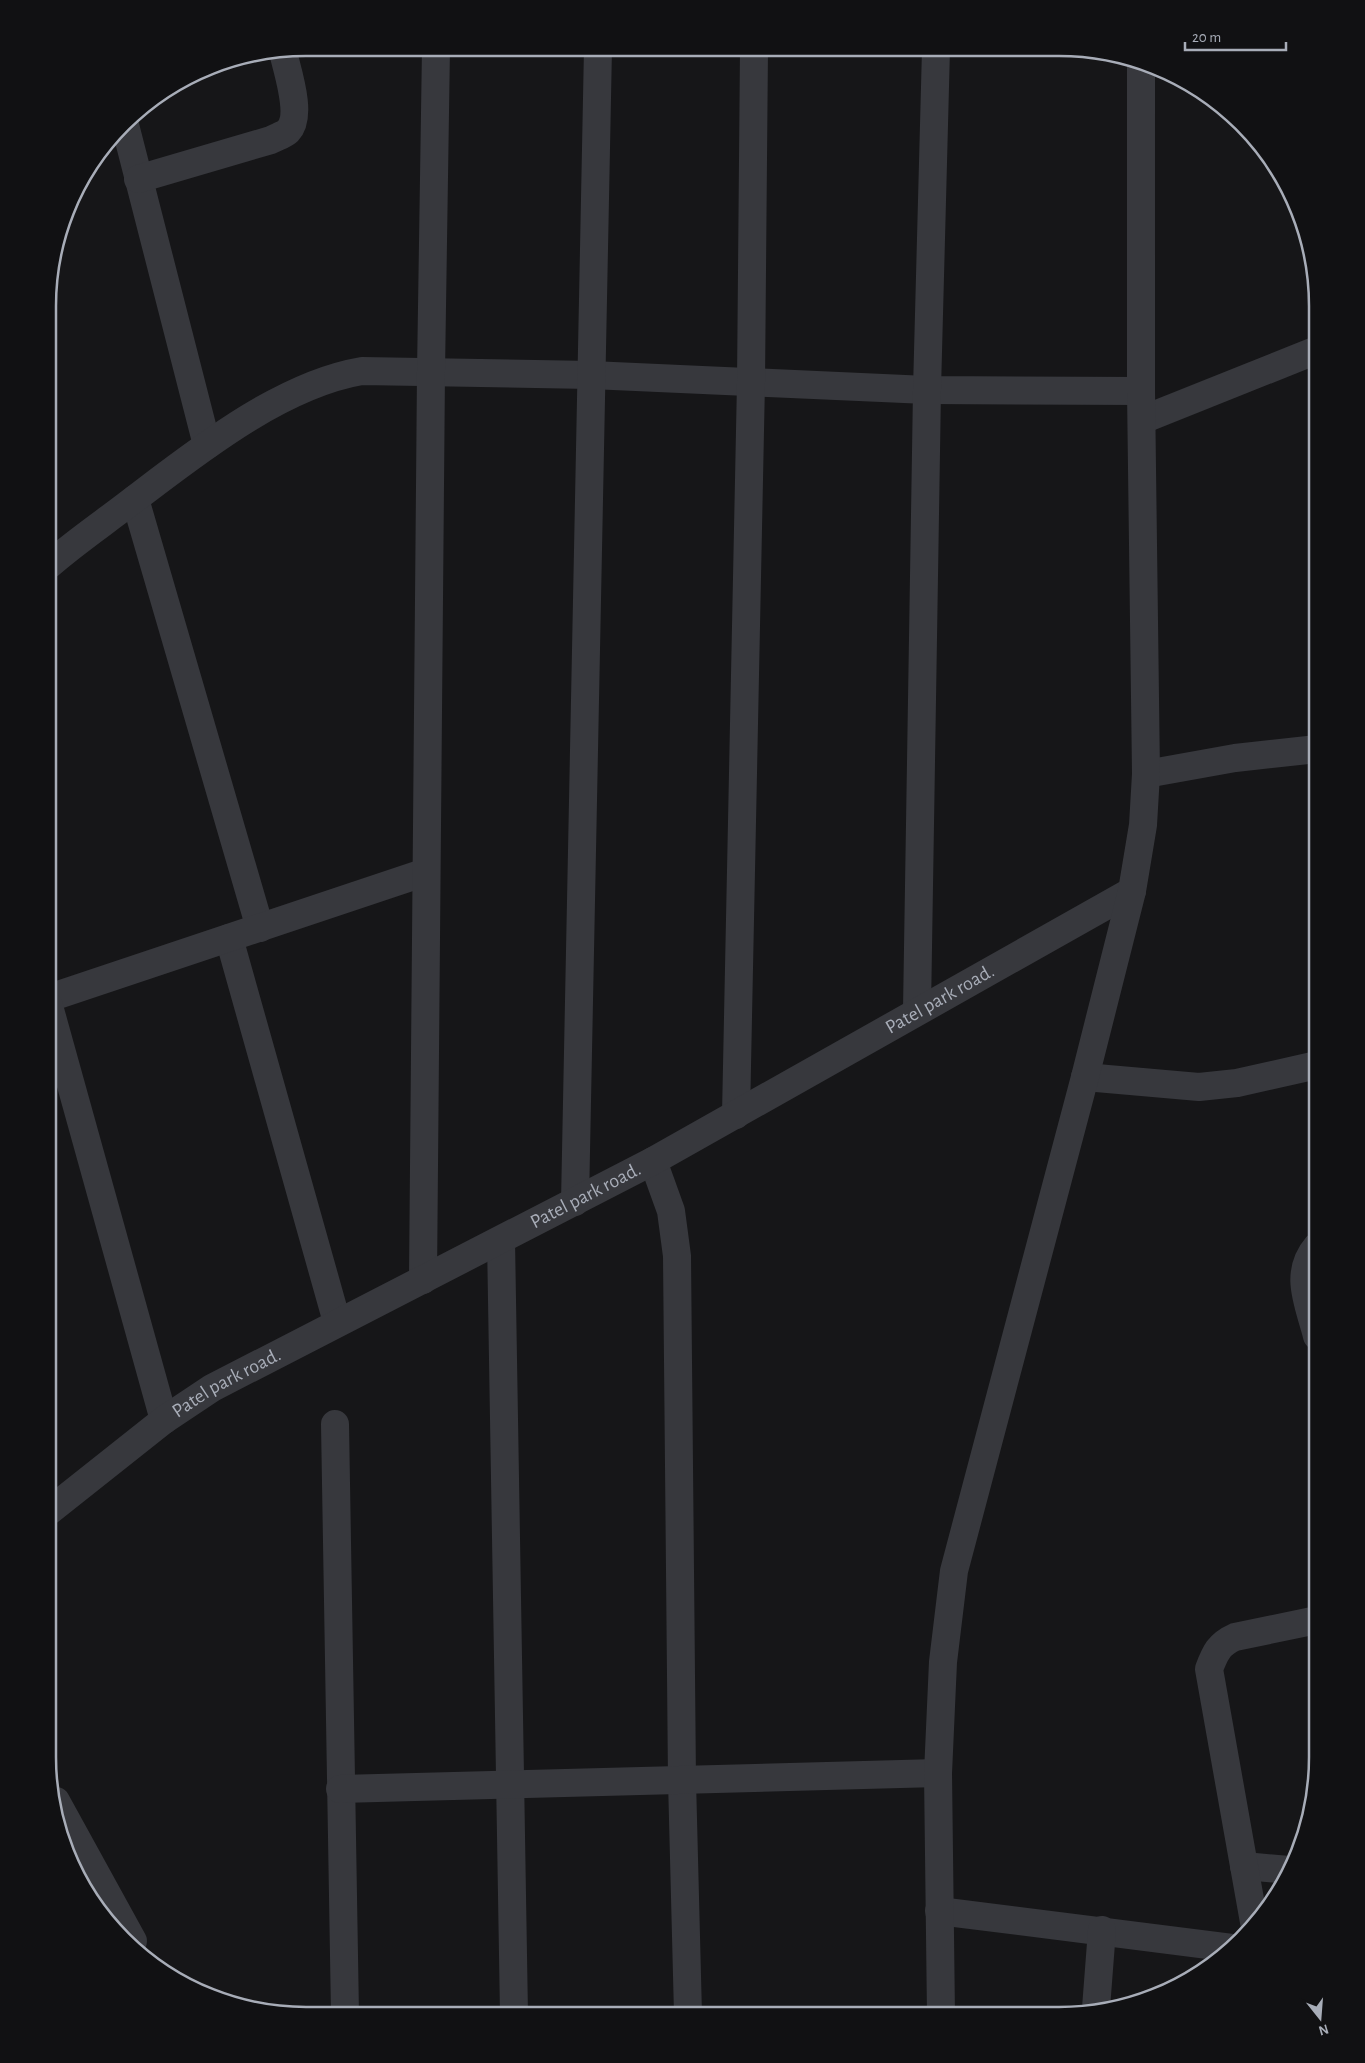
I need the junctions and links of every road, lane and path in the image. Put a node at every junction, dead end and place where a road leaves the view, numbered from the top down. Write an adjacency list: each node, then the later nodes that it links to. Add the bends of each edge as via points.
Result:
1 (436, 56): 10 (street)
2 (598, 56): 11 (street)
3 (754, 56): 12 (street)
4 (936, 56): 13 (street)
5 (284, 57): 8 (street, via 295,108 294,121 288,132 271,140)
6 (1141, 71): 14 (street)
7 (127, 133): 8 (street)
8 (138, 179): 16 (street)
9 (1309, 357): 15 (street)
10 (430, 372): 11 (street); 16 (street, via 362,371 338,375 274,403); 21 (street)
11 (591, 375): 12 (street); 32 (street)
12 (750, 382): 13 (street); 30 (street)
13 (927, 390): 14 (street); 26 (street)
14 (1141, 392): 15 (street)
15 (1142, 420): 20 (street)
16 (207, 446): 17 (street)
17 (135, 499): 18 (street); 23 (street)
18 (56, 554)
19 (1309, 750): 20 (street, via 1235,758)
20 (1146, 774): 22 (street, via 1144,825)
21 (426, 872): 23 (street); 35 (street)
22 (1132, 891): 26 (street, Patel park road.); 29 (street)
23 (260, 928): 24 (street)
24 (229, 938): 25 (street); 37 (street)
25 (56, 996)
26 (917, 1010): 30 (street, Patel park road.)
27 (56, 1031): 38 (street)
28 (1309, 1067): 29 (street, via 1208,1087)
29 (1085, 1077): 42 (street, via 954,1571 943,1662)
30 (736, 1115): 31 (street, Patel park road.)
31 (653, 1160): 32 (street, Patel park road.); 43 (street, via 671,1212 676,1248)
32 (575, 1202): 33 (street, Patel park road.)
33 (501, 1240): 35 (street, Patel park road.); 44 (street)
34 (1309, 1255): 36 (street, via 1304,1270)
35 (423, 1280): 37 (street, Patel park road.)
36 (1309, 1304)
37 (337, 1322): 38 (street, Patel park road., via 212,1388)
38 (164, 1420): 40 (street, Patel park road.)
39 (335, 1424): 45 (street)
40 (56, 1506)
41 (1309, 1622): 47 (street, via 1234,1637 1220,1646 1209,1668)
42 (938, 1774): 43 (street); 49 (street)
43 (682, 1780): 44 (street); 57 (street)
44 (510, 1785): 45 (street); 56 (street)
45 (340, 1789): 55 (street)
46 (63, 1813): 51 (street)
47 (1244, 1866): 48 (street); 50 (street)
48 (1282, 1869)
49 (940, 1910): 52 (street); 58 (street)
50 (1253, 1914)
51 (126, 1929)
52 (1102, 1930): 53 (street); 54 (street)
53 (1221, 1947)
54 (1096, 2004)
55 (345, 2007)
56 (514, 2007)
57 (688, 2007)
58 (941, 2007)

